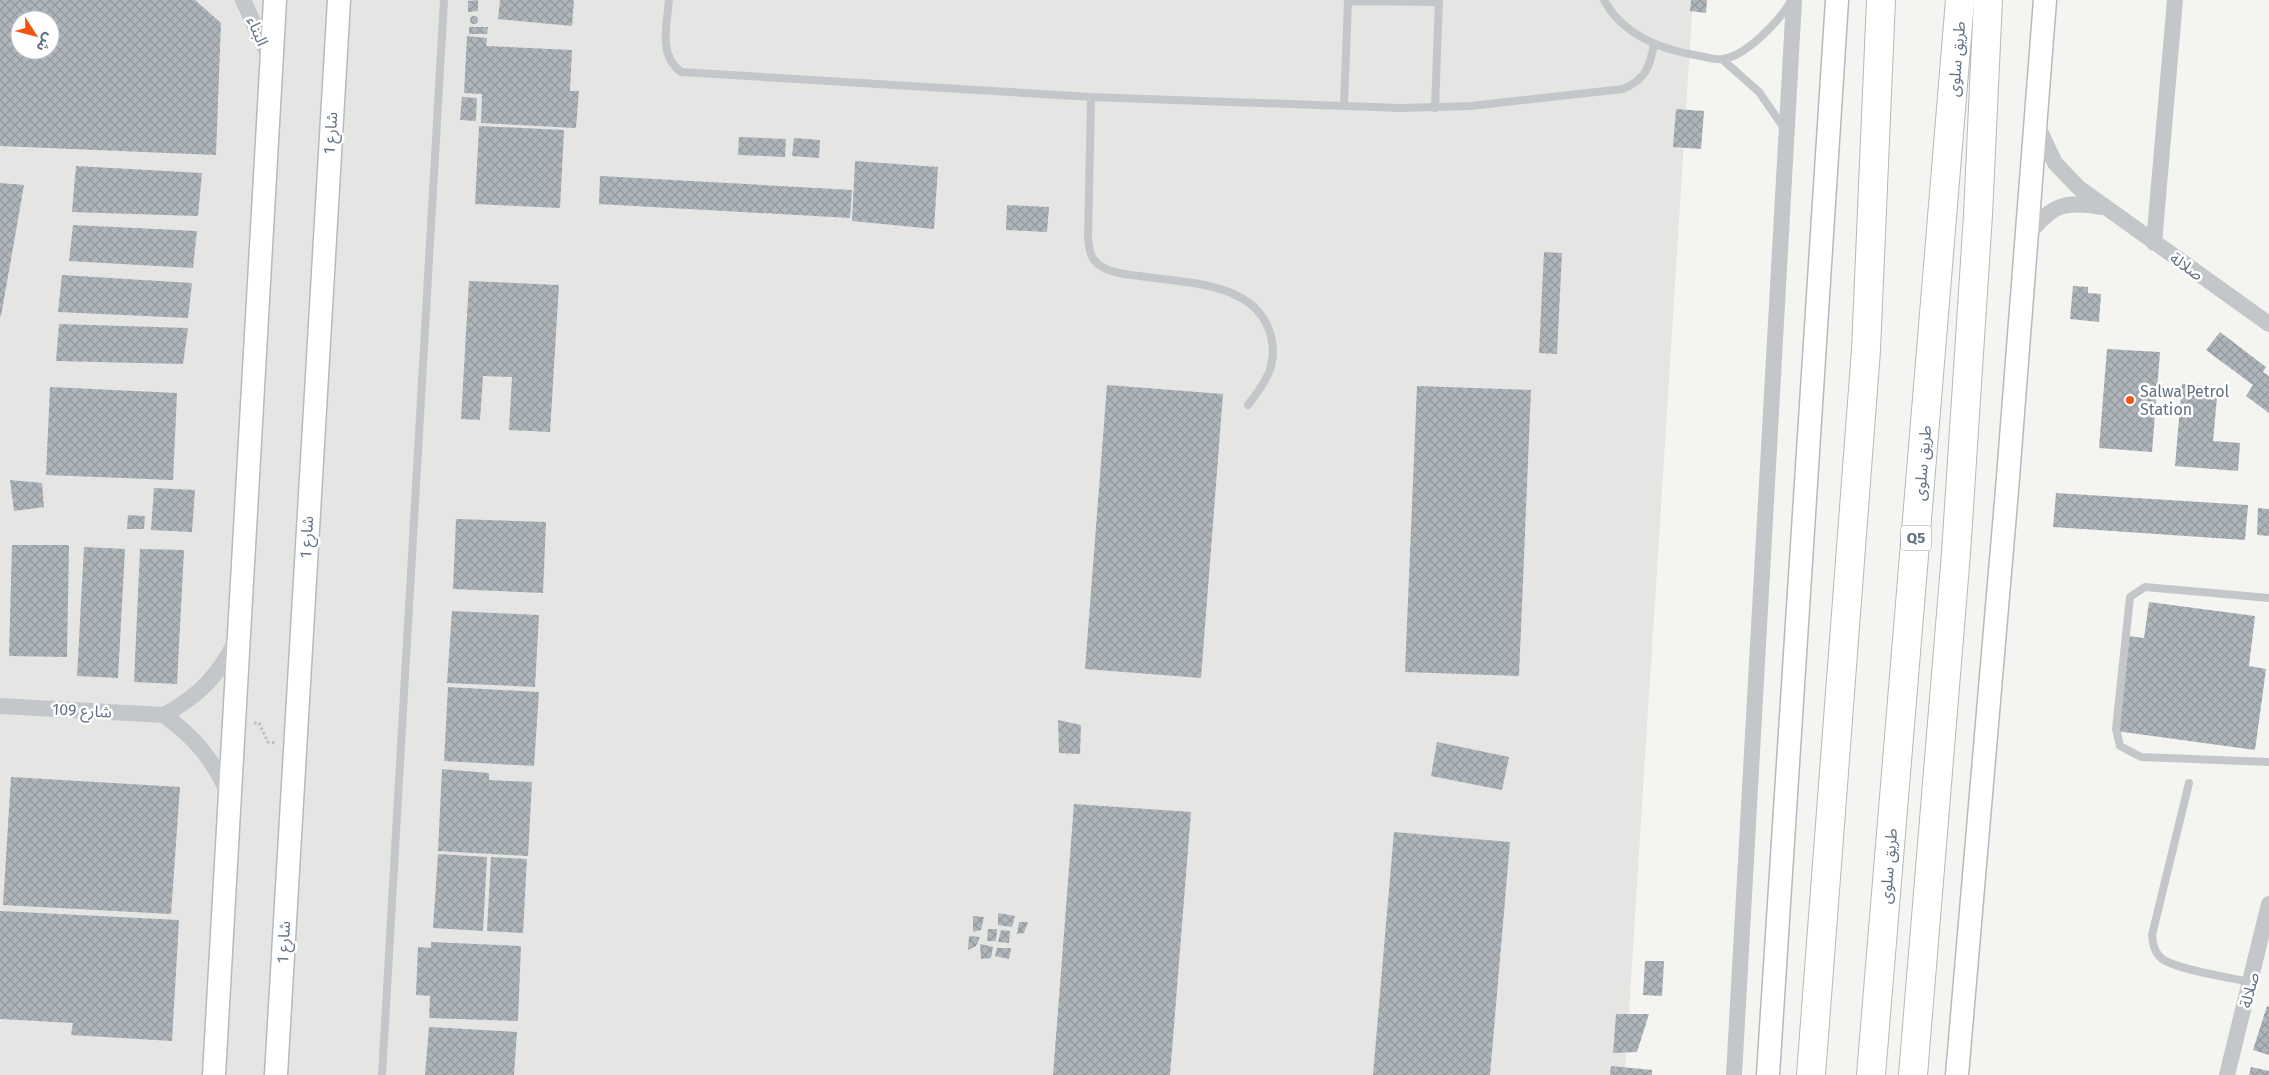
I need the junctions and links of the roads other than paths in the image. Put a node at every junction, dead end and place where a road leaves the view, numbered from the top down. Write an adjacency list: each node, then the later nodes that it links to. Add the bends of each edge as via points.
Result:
1 (243, 0): 18 (street, البناء)
2 (274, 0): 18 (street)
3 (339, 0): 40 (street, شارع 1)
4 (444, 0): 41 (lane)
5 (669, 0): 19 (lane, via 666,52 672,65 681,72)
6 (1348, 0): 15 (lane); 20 (lane)
7 (1604, 0): 16 (lane, via 1630,31)
8 (1793, 0): 17 (lane, via 1764,34); 23 (street)
9 (1837, 0): 43 (street)
10 (1881, 0): 44 (highway, via 1866,350)
11 (1960, 0): 45 (highway, طريق سلوى / Q5)
12 (1988, 0): 46 (highway, via 1956,553)
13 (2045, 0): 22 (street)
14 (2175, 0): 26 (street)
15 (1439, 1): 21 (lane)
16 (1654, 44): 17 (lane); 21 (lane, via 1645,75 1623,89)
17 (1723, 60): 23 (lane, via 1760,92)
18 (271, 62): 30 (street)
19 (1091, 97): 20 (lane); 28 (lane, via 1088,238 1093,258 1118,273 1234,293 1262,314 1274,348 1272,366 1266,382)
20 (1344, 106): 21 (lane)
21 (1435, 108)
22 (2036, 123): 24 (street, صلالة, via 2055,164); 25 (street)
23 (1786, 133): 42 (street)
24 (2106, 208): 25 (street, صلالة, via 2068,203 2052,210); 26 (street, صلالة)
25 (2028, 235): 47 (street)
26 (2154, 243): 27 (street, صلالة)
27 (2269, 324)
28 (1248, 405)
29 (2269, 598): 33 (lane, via 2145,587 2130,597 2116,729 2120,746 2141,757)
30 (239, 636): 32 (street, via 209,684 188,702); 35 (street)
31 (0, 706): 32 (street, شارع 109)
32 (164, 715): 35 (street, via 203,748)
33 (2269, 762)
34 (2189, 783): 38 (lane, via 2152,936 2155,950 2171,964)
35 (228, 793): 39 (street)
36 (2268, 909): 37 (street, صلالة)
37 (2265, 941): 38 (street, صلالة)
38 (2251, 982): 48 (street, صلالة)
39 (214, 1075)
40 (276, 1075)
41 (382, 1075)
42 (1734, 1075)
43 (1768, 1075)
44 (1811, 1075)
45 (1871, 1075)
46 (1913, 1075)
47 (1957, 1075)
48 (2227, 1075)

